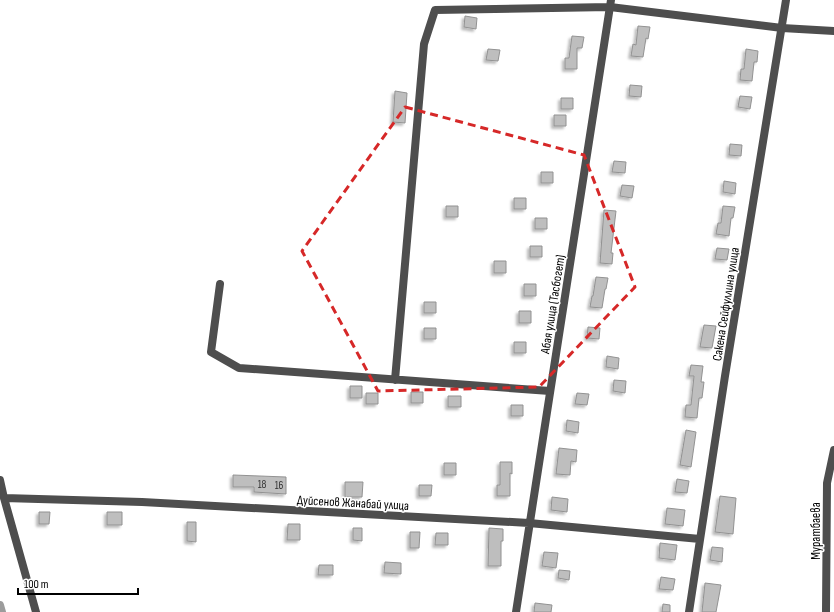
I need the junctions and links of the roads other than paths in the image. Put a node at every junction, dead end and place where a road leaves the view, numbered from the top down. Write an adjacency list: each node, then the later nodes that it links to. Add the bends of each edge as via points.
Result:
1 (786, 0): 3 (street, Сакена Сейфуллина улица)
2 (611, 4): 3 (street); 6 (street, via 436,10 424,44); 7 (street, Абая улица (Тасбогет))
3 (782, 28): 4 (street); 12 (street, Сакена Сейфуллина улица)
4 (834, 31)
5 (220, 284): 6 (street, via 211,352 238,368)
6 (395, 380): 7 (street)
7 (550, 391): 11 (street, Абая улица (Тасбогет))
8 (834, 450): 16 (street, Муратбаева, via 827,483)
9 (0, 480): 10 (street)
10 (4, 498): 11 (street, Дуйсенов Жанабай улица, via 142,502); 13 (street)
11 (529, 523): 12 (street, Дуйсенов Жанабай улица); 14 (street, Абая улица (Тасбогет))
12 (700, 538): 15 (street, Сакена Сейфуллина улица)
13 (36, 612)
14 (516, 612)
15 (689, 612)
16 (826, 612)

